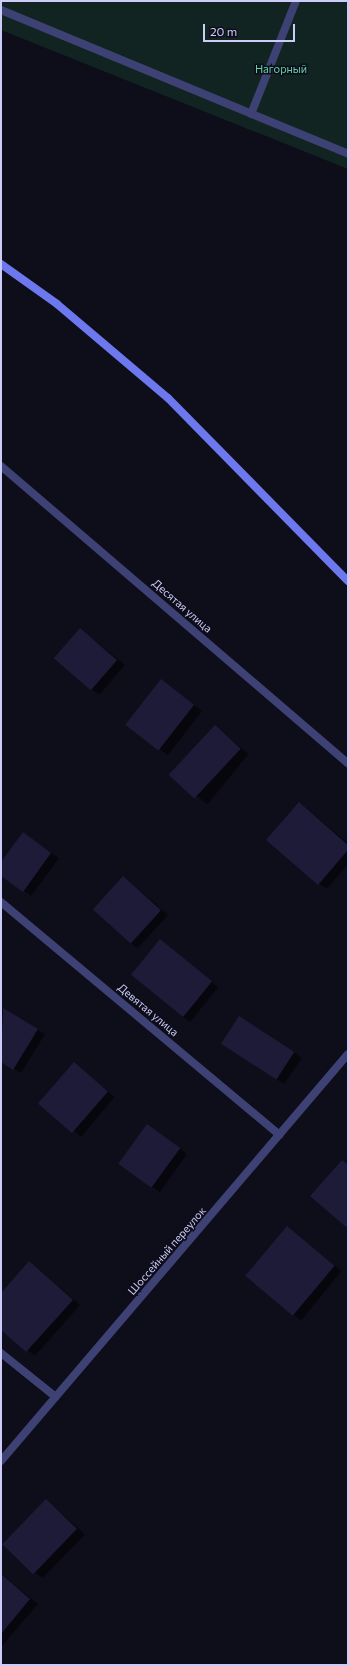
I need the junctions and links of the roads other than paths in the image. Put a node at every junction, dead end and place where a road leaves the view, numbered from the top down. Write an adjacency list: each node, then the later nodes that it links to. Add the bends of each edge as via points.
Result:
1 (296, 1): 3 (street)
2 (1, 10): 3 (street)
3 (251, 114): 4 (street)
4 (348, 154)
5 (1, 264): 7 (main road, via 57,304 168,398)
6 (1, 466): 8 (street, Десятая улица)
7 (348, 581)
8 (348, 763)
9 (1, 902): 11 (street, Девятая улица)
10 (348, 1054): 11 (street, Шоссейный переулок)
11 (280, 1135): 13 (street, Шоссейный переулок)
12 (1, 1353): 13 (street)
13 (56, 1397): 14 (street, Шоссейный переулок)
14 (1, 1461)

